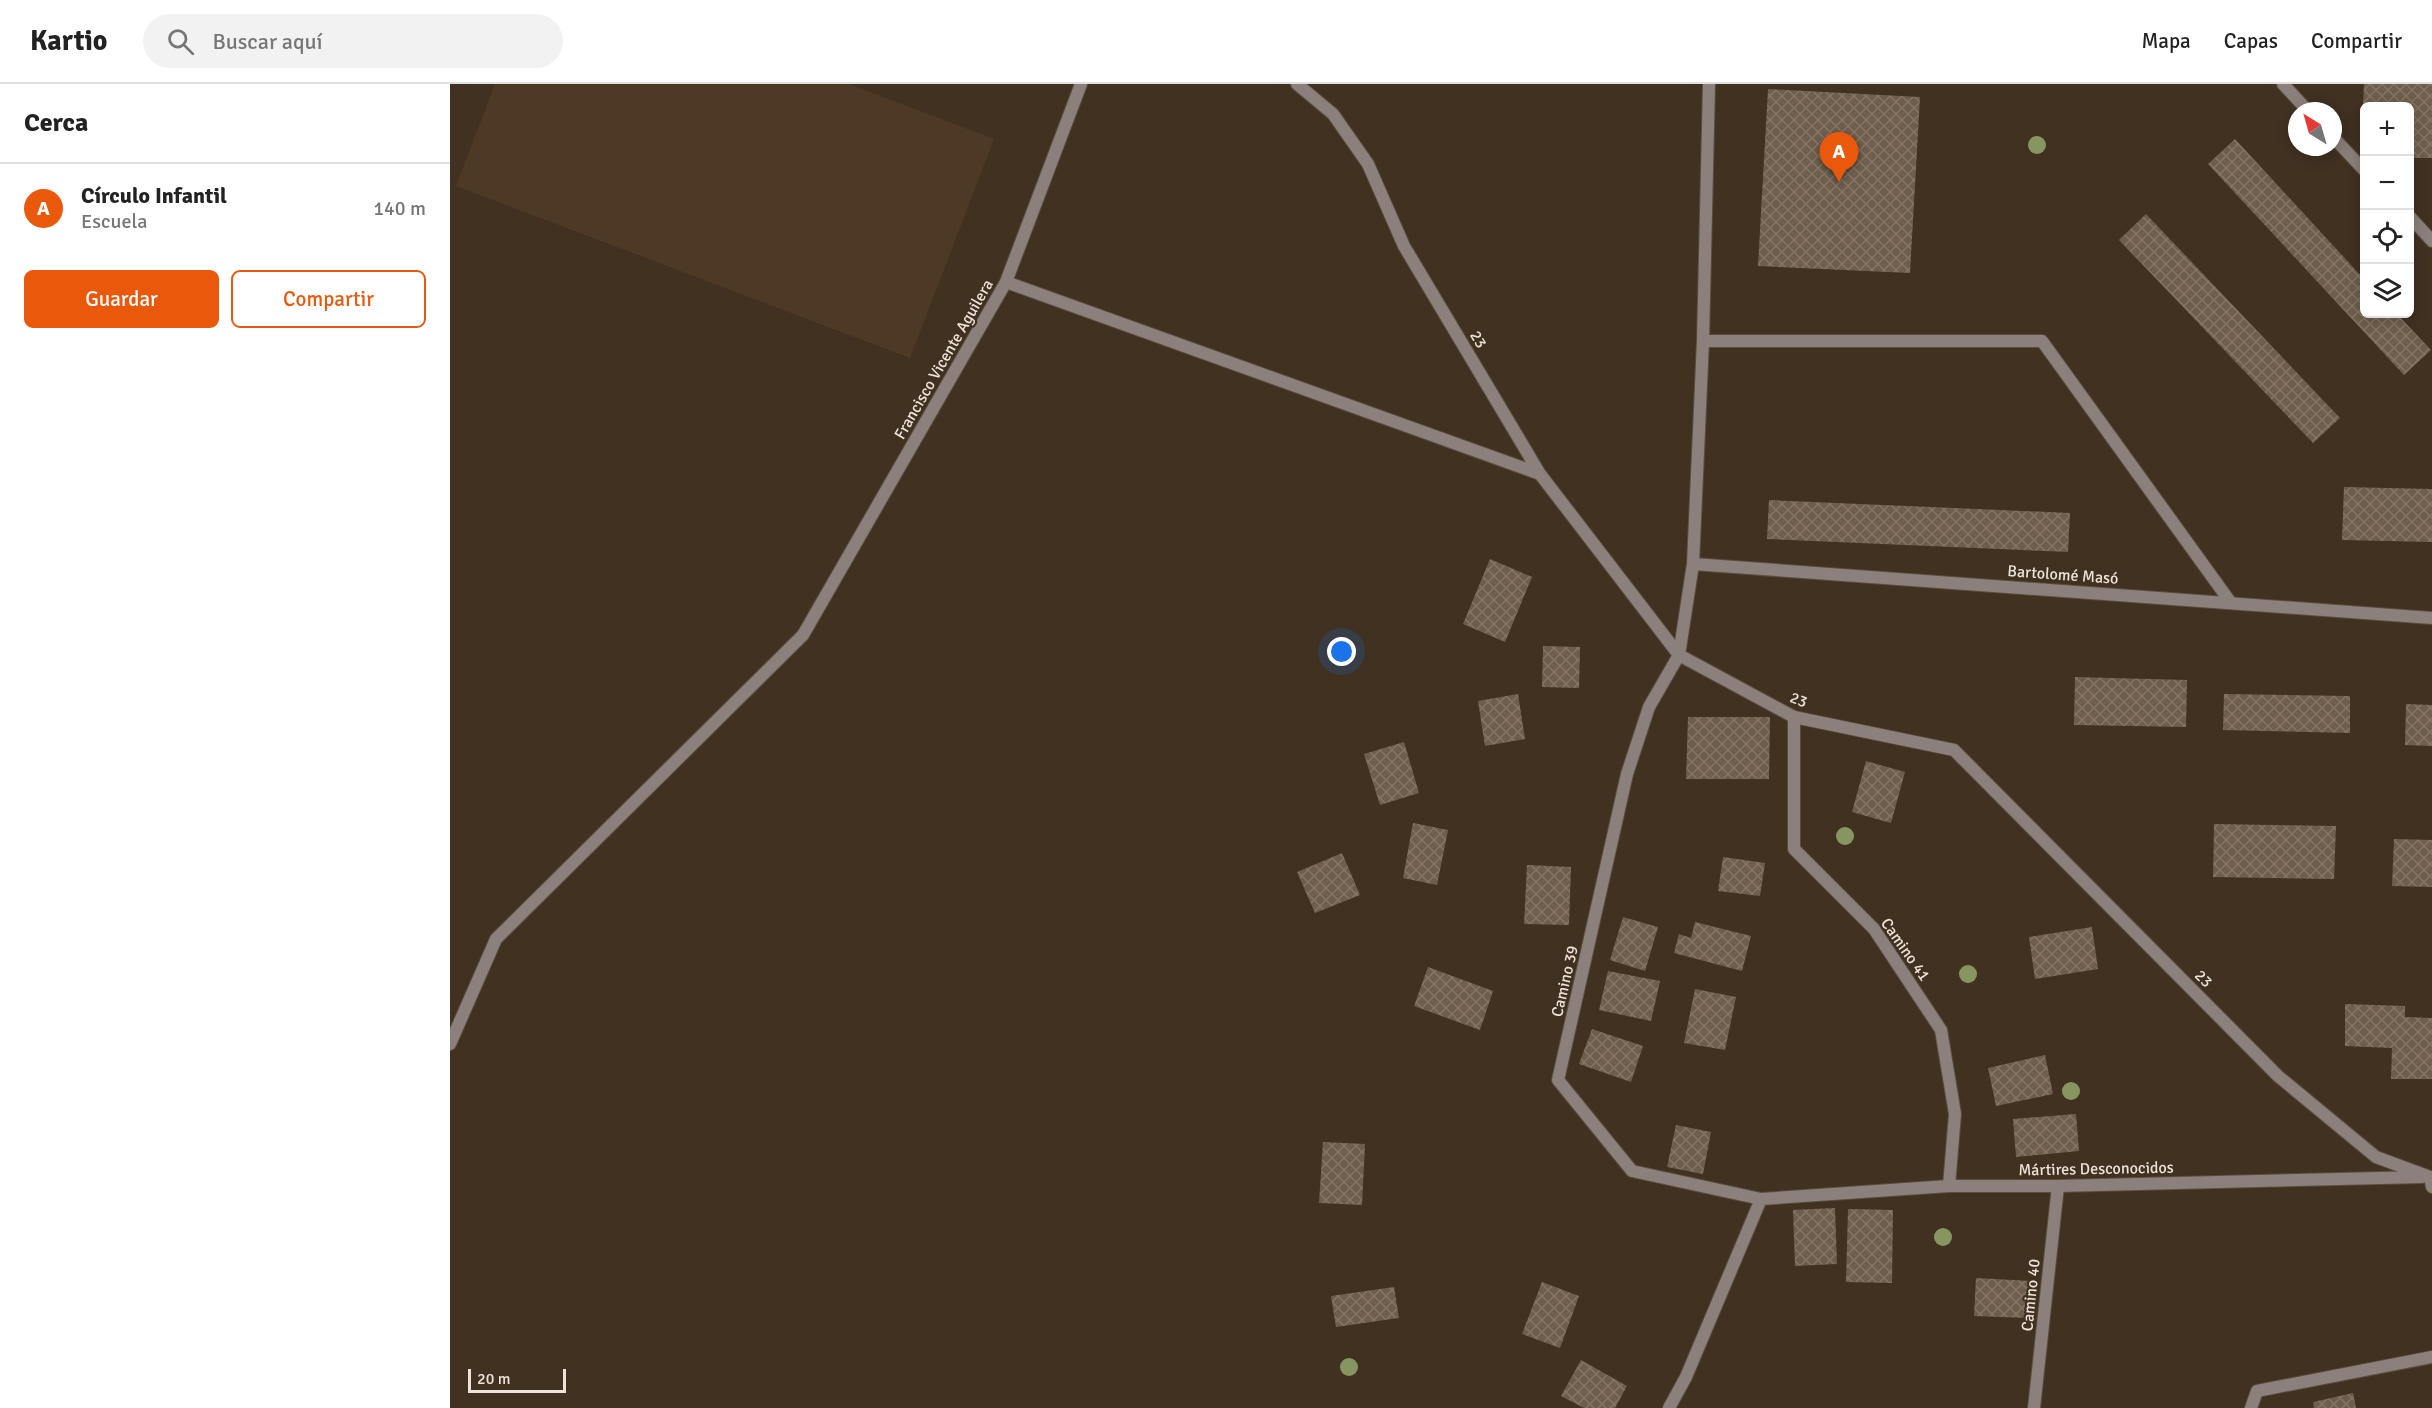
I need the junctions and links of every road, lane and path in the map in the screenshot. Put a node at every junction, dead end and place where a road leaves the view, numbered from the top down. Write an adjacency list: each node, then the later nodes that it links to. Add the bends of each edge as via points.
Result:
1 (1081, 84): 10 (street, Francisco Vicente Aguilera)
2 (1297, 84): 12 (street, 23, via 1333,114 1368,164 1404,246)
3 (1709, 84): 11 (street)
4 (2283, 84): 5 (street)
5 (2300, 102)
6 (2342, 147): 7 (street)
7 (2360, 166)
8 (2414, 222): 9 (street)
9 (2432, 241)
10 (1006, 282): 12 (street); 18 (street, Francisco Vicente Aguilera, via 803,635 496,939)
11 (1703, 341): 13 (street); 14 (street, via 2042,341)
12 (1540, 474): 16 (street, 23)
13 (1693, 564): 14 (street, Bartolomé Masó); 16 (street)
14 (2231, 603): 15 (street, Bartolomé Masó)
15 (2432, 618)
16 (1679, 655): 17 (street, 23); 22 (street, Camino 39, via 1649,707 1627,774 1558,1080 1632,1171)
17 (1794, 717): 19 (street, 23, via 1954,750 2278,1076 2376,1157); 20 (street, Camino 41, via 1794,849 1874,929 1941,1030 1955,1113)
18 (450, 1044)
19 (2431, 1180): 21 (street, Mártires Desconocidos)
20 (1949, 1186): 21 (street, Mártires Desconocidos); 22 (street, Mártires Desconocidos)
21 (2058, 1186): 25 (street, Camino 40)
22 (1761, 1199): 24 (street, via 1686,1377)
23 (2432, 1357): 26 (street, via 2256,1391)
24 (1669, 1408)
25 (2034, 1408)
26 (2251, 1408)

